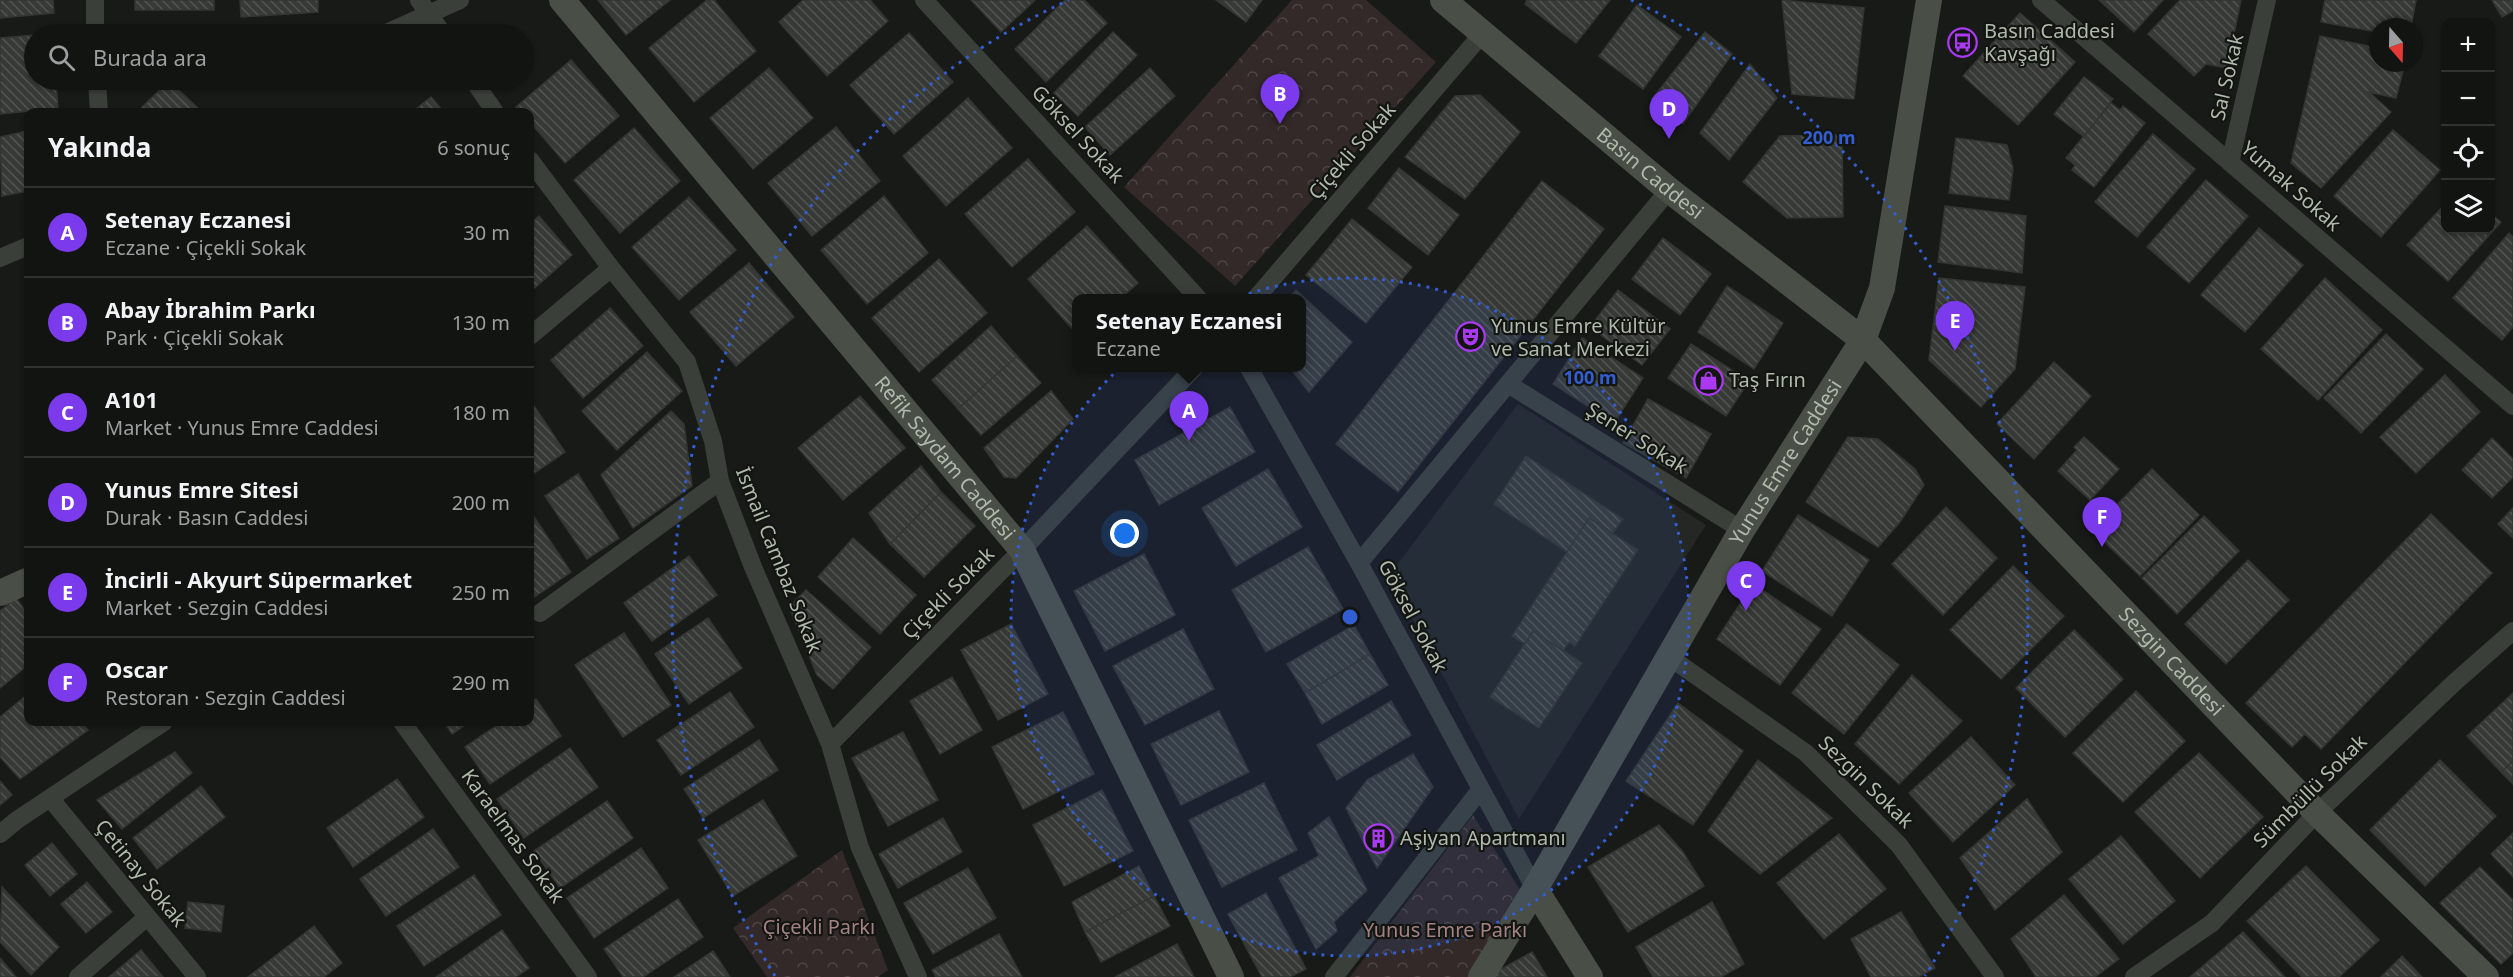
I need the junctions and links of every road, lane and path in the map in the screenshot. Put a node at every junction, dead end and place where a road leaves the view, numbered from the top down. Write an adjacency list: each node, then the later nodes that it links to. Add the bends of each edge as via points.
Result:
1 (95, 0): 10 (street)
2 (460, 0): 9 (street)
3 (562, 0): 34 (street, Refik Saydam Caddesi)
4 (924, 0): 24 (street, Göksel Sokak)
5 (1443, 0): 13 (street, Basın Caddesi)
6 (1929, 0): 27 (street, Yunus Emre Caddesi, via 1882,288)
7 (2041, 0): 18 (street, Yumak Sokak)
8 (2267, 0): 18 (street, Sal Sokak)
9 (424, 7): 11 (street); 12 (street)
10 (96, 24)
11 (399, 24)
12 (436, 24)
13 (1483, 33): 20 (street, Basın Caddesi); 25 (street, Çiçekli Sokak)
14 (98, 90): 16 (street)
15 (480, 90): 17 (street)
16 (99, 108)
17 (492, 108)
18 (2230, 163): 31 (street, Yumak Sokak)
19 (534, 165): 23 (street, İsmail Cambaz Sokak)
20 (1669, 190): 27 (street, Basın Caddesi); 30 (street)
21 (24, 248): 22 (street)
22 (0, 258)
23 (611, 268): 26 (street); 32 (street, İsmail Cambaz Sokak, via 687,362 713,441)
24 (1194, 294)
25 (1259, 294)
26 (534, 333)
27 (1863, 340): 33 (street, Yunus Emre Caddesi); 46 (street, Sezgin Caddesi)
28 (1190, 372): 34 (street, Çiçekli Sokak)
29 (1251, 372): 35 (street, Göksel Sokak)
30 (1508, 384): 33 (street, Şener Sokak); 35 (street)
31 (2513, 405)
32 (720, 481): 38 (street); 43 (street, İsmail Cambaz Sokak)
33 (1742, 531): 40 (street, Yunus Emre Caddesi)
34 (1022, 550): 43 (street, Çiçekli Sokak); 54 (street, Refik Saydam Caddesi)
35 (1359, 563): 44 (street, Göksel Sokak)
36 (24, 582): 37 (street)
37 (0, 593)
38 (540, 613)
39 (2513, 631): 46 (street, Sümbüllü Sokak)
40 (1668, 656): 48 (street, Yunus Emre Caddesi); 58 (street, Sezgin Sokak, via 1806,753 1899,845)
41 (158, 726): 45 (street)
42 (405, 726): 53 (street, Karaelmas Sokak)
43 (830, 744): 50 (street, İsmail Cambaz Sokak, via 860,848)
44 (1481, 789): 48 (street, Göksel Sokak); 55 (street)
45 (50, 798): 47 (street); 49 (street, Çetinay Sokak)
46 (2317, 813): 59 (street, Sümbüllü Sokak, via 2212,923); 60 (street, Sezgin Caddesi)
47 (0, 834)
48 (1535, 889): 56 (street, Yunus Emre Caddesi); 57 (street)
49 (147, 916): 51 (street); 52 (street, Çetinay Sokak)
50 (912, 975)
51 (78, 977)
52 (197, 977)
53 (588, 977)
54 (1231, 977)
55 (1334, 977)
56 (1480, 977)
57 (1590, 977)
58 (1995, 977)
59 (2134, 977)
60 (2486, 977)

